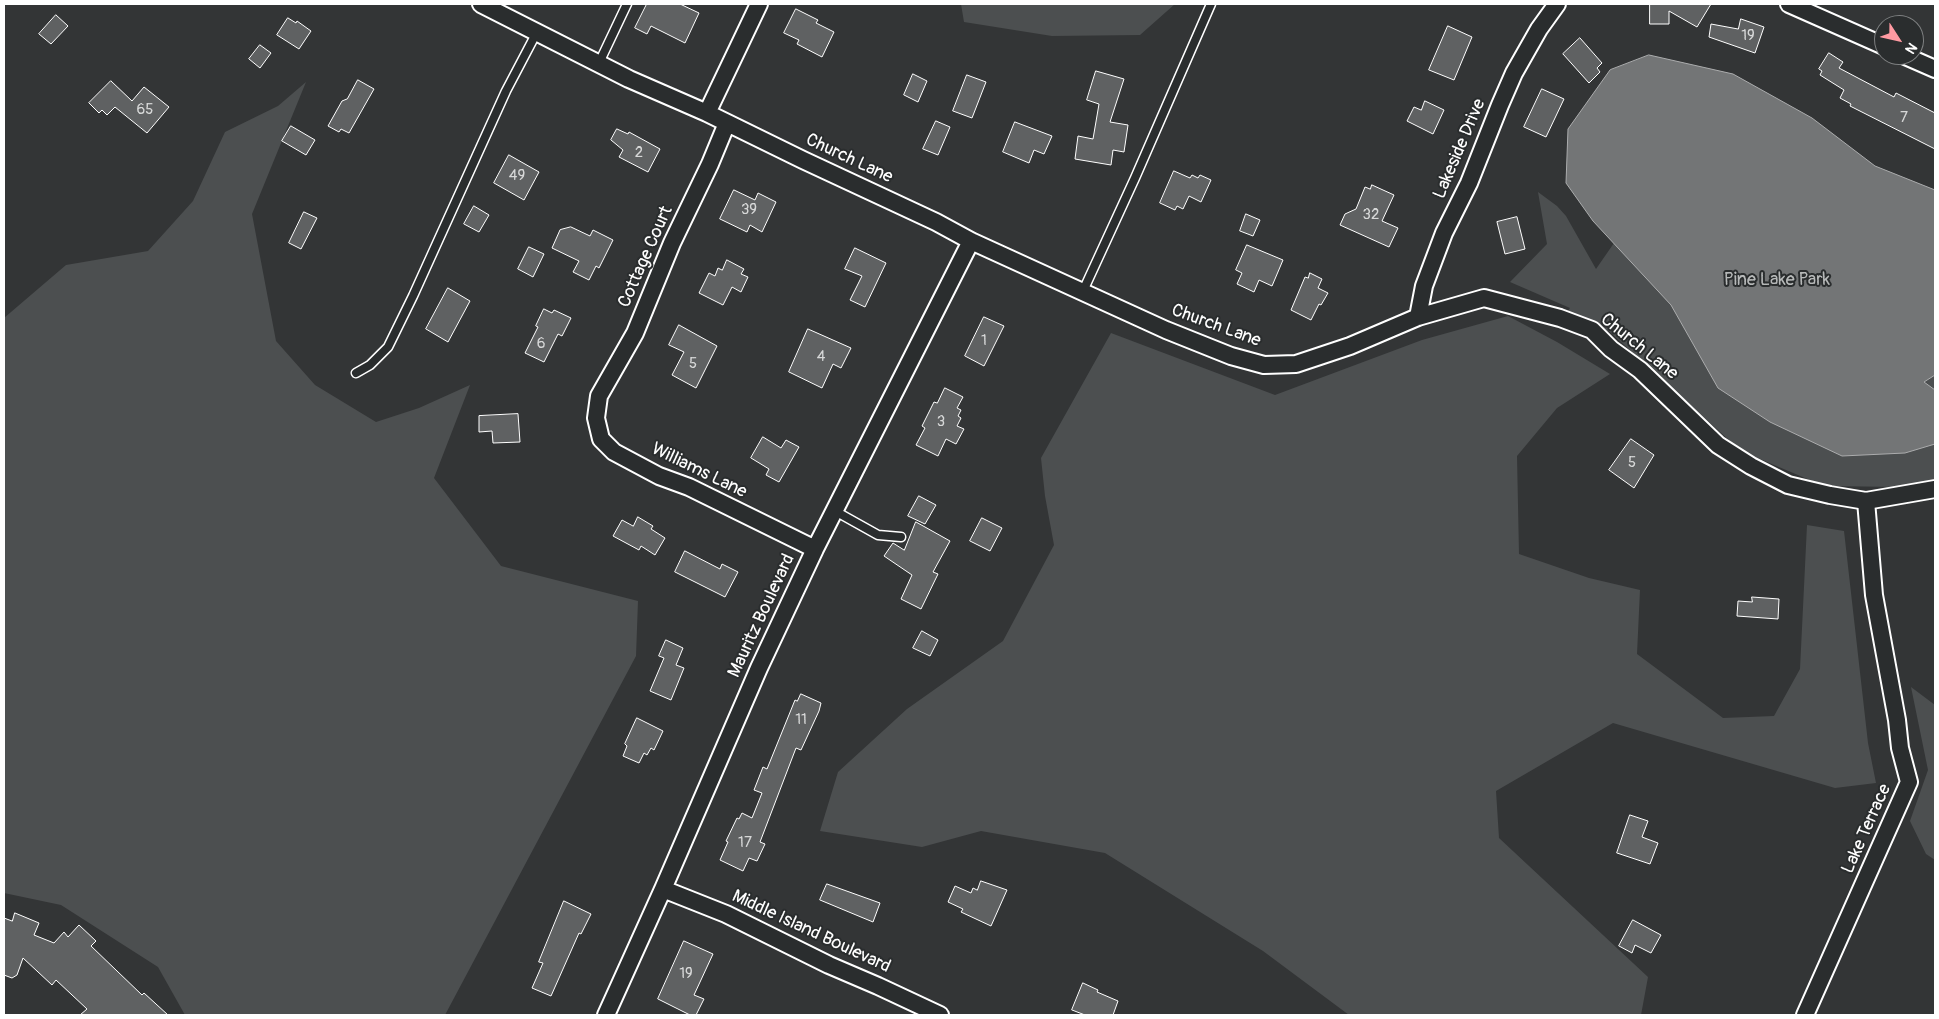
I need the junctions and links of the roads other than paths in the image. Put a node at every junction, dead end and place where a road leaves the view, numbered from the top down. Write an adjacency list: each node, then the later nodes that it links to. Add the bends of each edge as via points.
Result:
1 (481, 4): 7 (street, Church Lane)
2 (627, 4): 9 (lane)
3 (759, 4): 10 (street)
4 (1211, 4): 13 (lane)
5 (1557, 4): 14 (street, Lakeside Drive, via 1514,73 1469,183 1444,233 1424,286)
6 (1789, 4): 8 (street)
7 (537, 32): 9 (street, Church Lane); 15 (lane, via 506,91 388,347 370,366)
8 (1874, 42)
9 (599, 63): 10 (street, Church Lane)
10 (707, 113): 11 (street, Church Lane)
11 (727, 123): 12 (street, Church Lane); 16 (street, Cottage Court, via 635,332 599,396)
12 (971, 241): 13 (street, Church Lane); 19 (street, Mauritz Boulevard)
13 (1083, 291): 14 (street, Church Lane, via 1175,334 1264,365 1296,364 1350,346)
14 (1418, 317): 18 (street, Church Lane, via 1484,298 1592,330 1640,370 1718,445 1751,466 1788,485)
15 (356, 373)
16 (598, 405): 21 (street, Williams Lane, via 596,418 601,439 614,452)
17 (1935, 489): 18 (street, Church Lane)
18 (1866, 501): 25 (street, Lake Terrace, via 1874,595 1900,748 1909,782)
19 (834, 511): 20 (lane, via 878,535); 21 (street, Mauritz Boulevard)
20 (901, 537)
21 (815, 549): 22 (street, Mauritz Boulevard, via 759,668)
22 (663, 889): 23 (street, Mauritz Boulevard); 24 (street, Middle Island Boulevard, via 726,914)
23 (606, 1015)
24 (940, 1015)
25 (1805, 1015)

